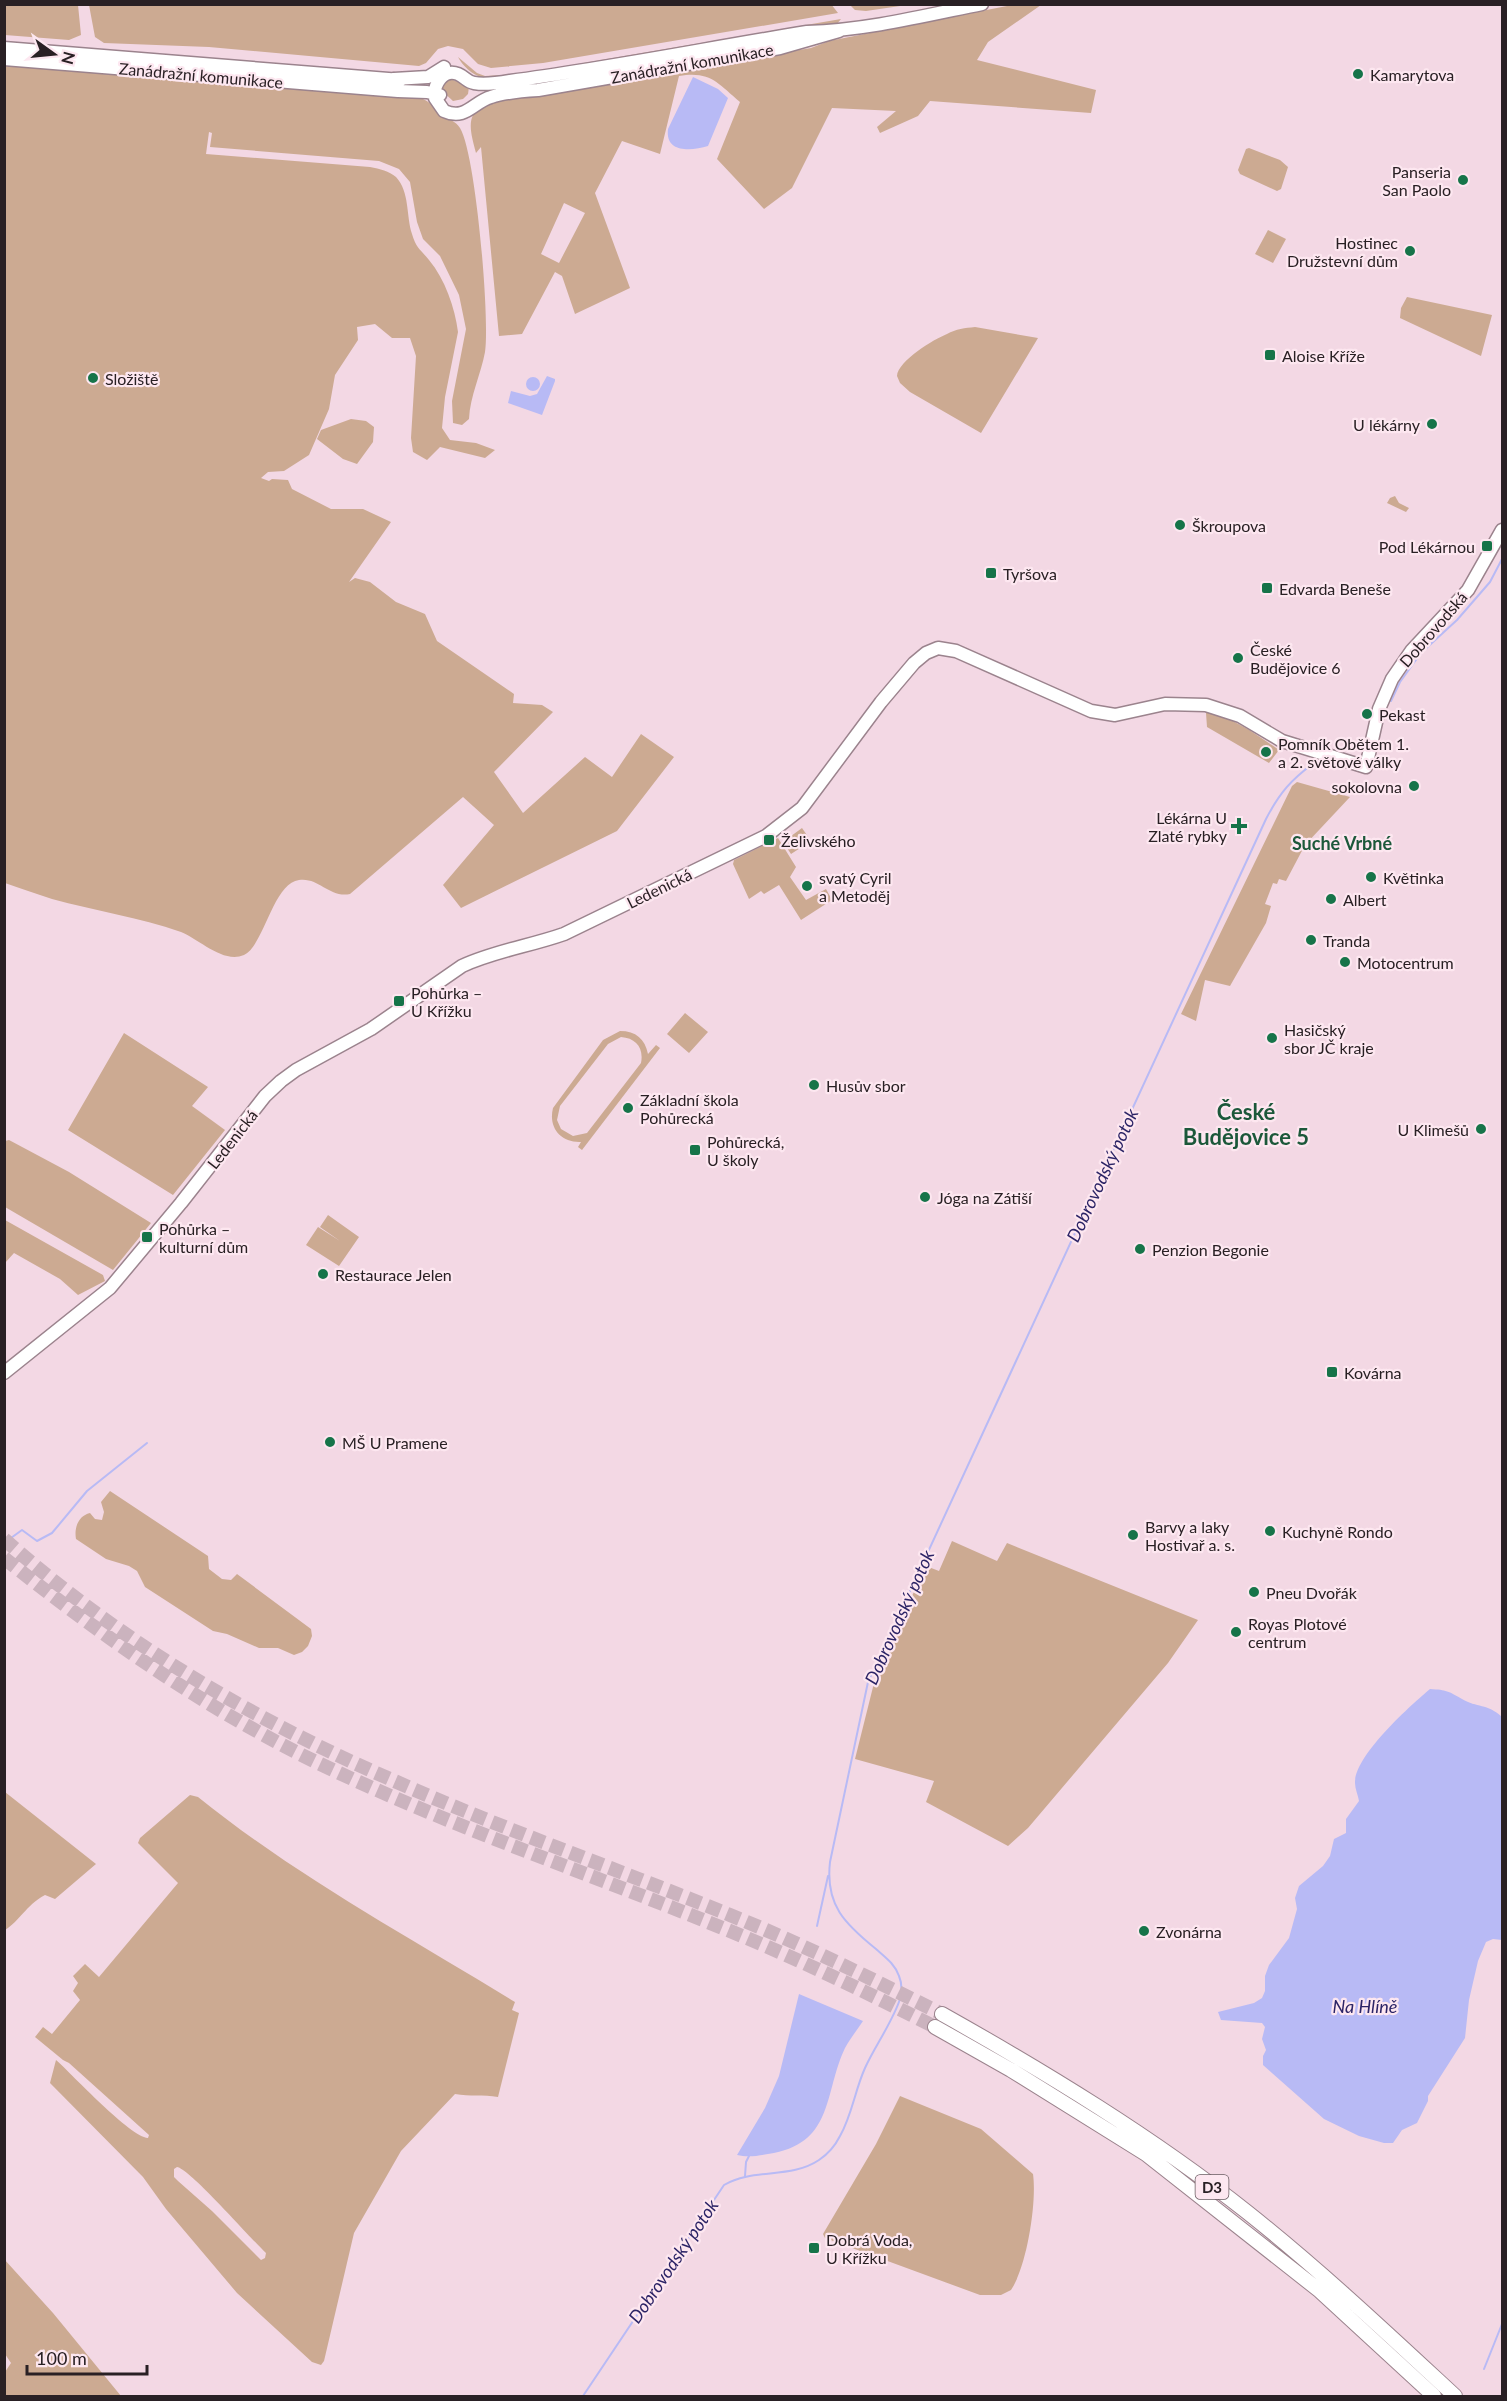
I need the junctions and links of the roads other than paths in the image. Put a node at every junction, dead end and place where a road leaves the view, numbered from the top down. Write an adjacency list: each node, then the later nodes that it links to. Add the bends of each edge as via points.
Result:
1 (982, 4): 7 (main road, Zanádražní komunikace, via 915,20 807,32)
2 (4, 48): 6 (main road, Zanádražní komunikace)
3 (4, 59): 6 (main road, Zanádražní komunikace)
4 (439, 79): 5 (main road, Zanádražní komunikace, via 453,73); 6 (main road, Zanádražní komunikace); 8 (main road)
5 (473, 80): 6 (main road, Zanádražní komunikace, via 459,67 448,66 428,77); 7 (main road, Zanádražní komunikace); 9 (main road)
6 (396, 85): 8 (main road, Zanádražní komunikace)
7 (510, 87): 8 (main road, Zanádražní komunikace, via 457,114 448,113); 9 (main road, Zanádražní komunikace, via 481,92)
8 (435, 98): 9 (main road, Zanádražní komunikace, via 441,95 453,107 465,106)
9 (472, 99)
10 (1503, 530): 11 (main road, Dobrovodská, via 1468,590 1412,650 1392,679 1379,709)
11 (1366, 767): 12 (main road, Ledenická, via 1282,741 1240,716 1213,706 1165,704 1122,715 1103,714 956,651 931,650 895,685 802,808 782,826 564,934 462,966 364,1034 280,1081 110,1288)
12 (4, 1373)
13 (942, 2014): 16 (highway, D3, via 1072,2090 1246,2211 1328,2279)
14 (934, 2027): 15 (highway, D3, via 1146,2154 1320,2291)
15 (1434, 2397)
16 (1455, 2397)

